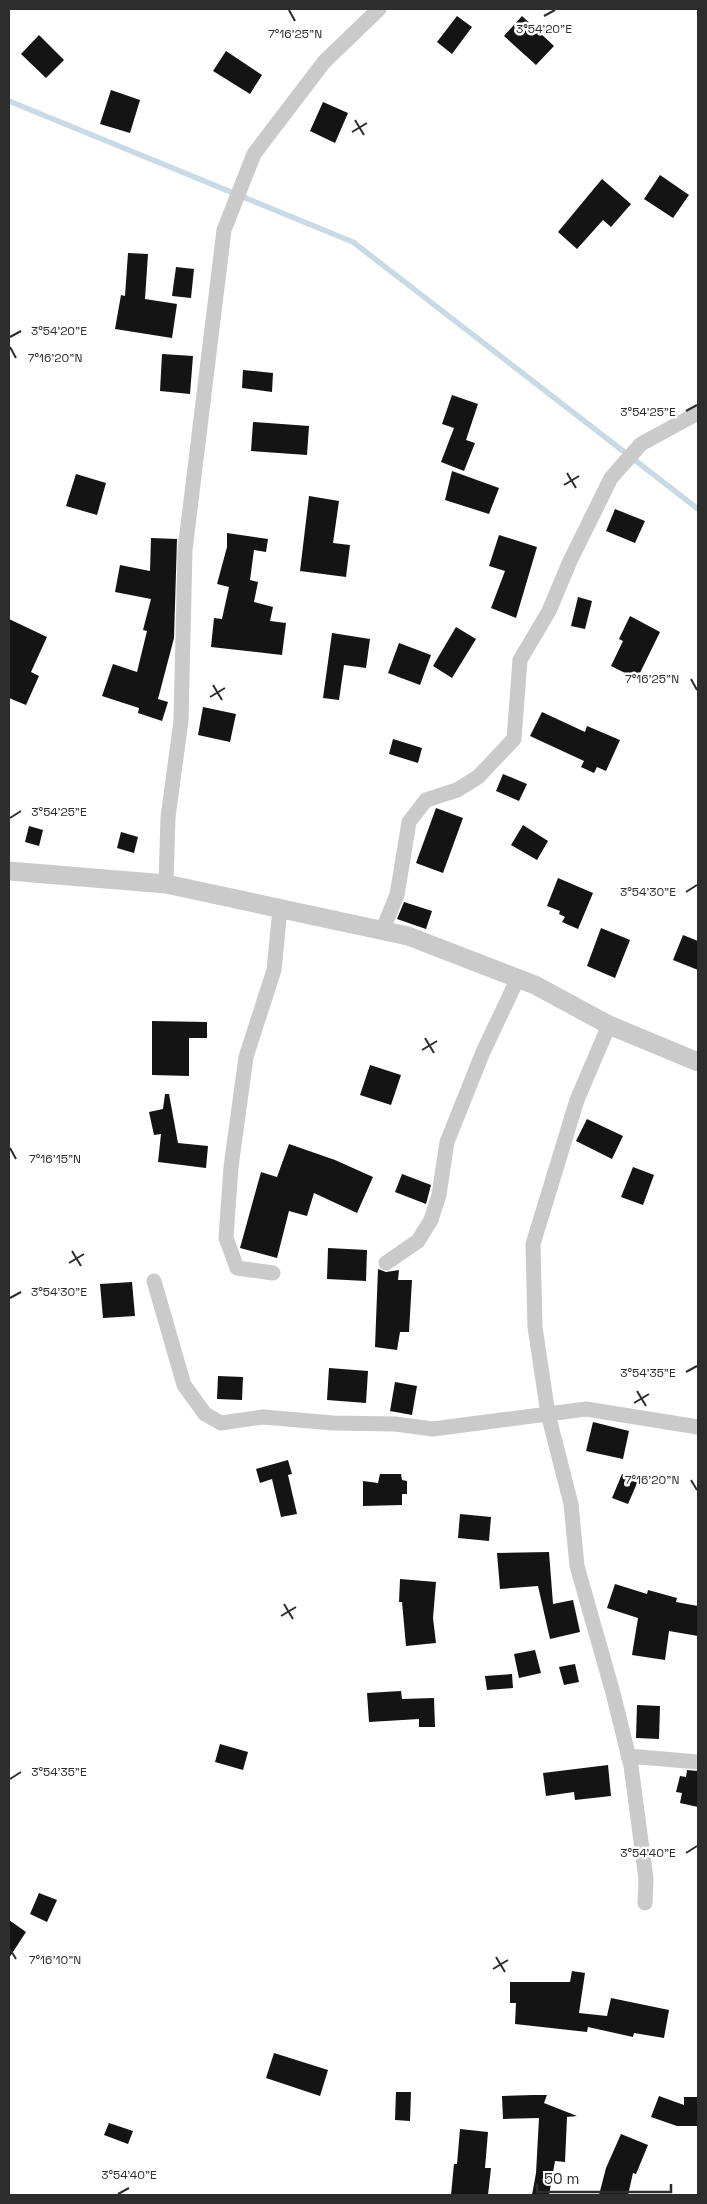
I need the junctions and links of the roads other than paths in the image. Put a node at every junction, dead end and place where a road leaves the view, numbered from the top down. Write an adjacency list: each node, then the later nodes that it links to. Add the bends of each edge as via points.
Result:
1 (380, 9): 4 (street, via 324,62 254,154 224,230 185,550 181,721 168,817)
2 (698, 413): 6 (street, via 641,444 611,478 549,611 520,660 514,739 478,777 457,790 426,800 409,822 397,894)
3 (9, 871): 4 (street)
4 (166, 884): 5 (street)
5 (280, 908): 6 (street); 11 (street, via 274,970 246,1057 231,1167 226,1238 237,1268)
6 (382, 931): 7 (street, via 408,936)
7 (518, 978): 8 (street); 10 (street, via 483,1052 447,1142 439,1195 431,1220 418,1241)
8 (609, 1025): 9 (street); 13 (street, via 577,1100 533,1244 535,1327)
9 (698, 1062)
10 (386, 1263)
11 (273, 1273)
12 (154, 1281): 13 (street, via 184,1385 205,1414 221,1423 263,1417 433,1429)
13 (548, 1414): 14 (street, via 586,1409); 15 (street, via 571,1504 577,1566)
14 (698, 1427)
15 (628, 1756): 16 (street); 17 (street, via 646,1879)
16 (698, 1762)
17 (645, 1904)

